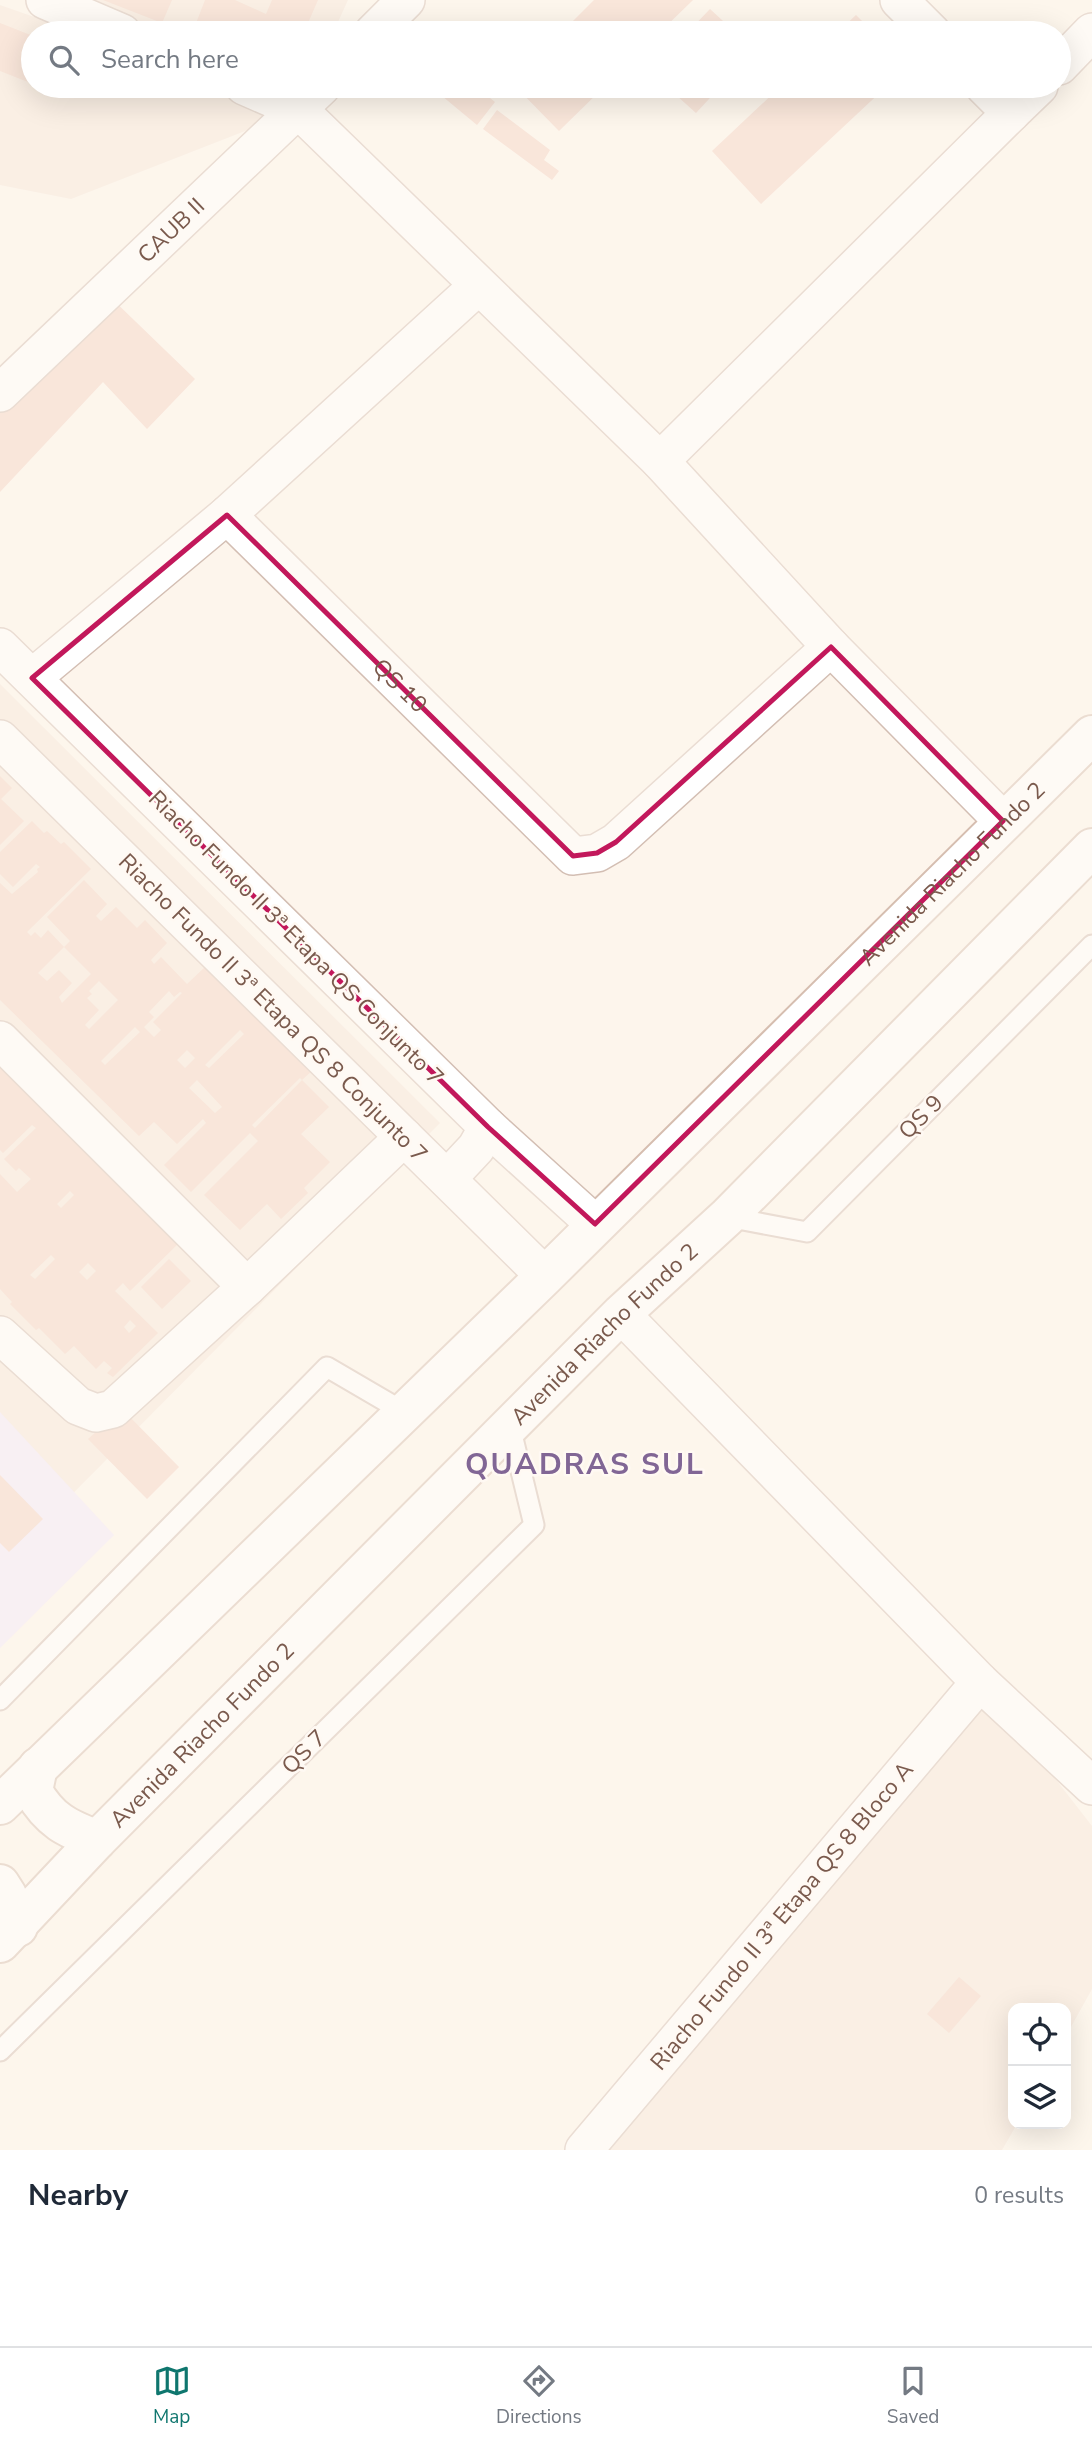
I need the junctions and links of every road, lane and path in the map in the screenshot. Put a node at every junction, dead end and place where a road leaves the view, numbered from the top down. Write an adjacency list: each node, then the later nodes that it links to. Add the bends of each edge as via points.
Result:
1 (45, 0): 4 (street)
2 (406, 0): 5 (street)
3 (899, 0): 6 (street)
4 (94, 21)
5 (385, 21)
6 (920, 21)
7 (1092, 32): 8 (street)
8 (1071, 54)
9 (311, 98): 13 (street); 14 (street, CAUB II)
10 (996, 98): 12 (street)
11 (1027, 98): 12 (street)
12 (1011, 113): 15 (street)
13 (478, 286): 15 (street); 16 (street)
14 (0, 393)
15 (660, 461): 17 (street)
16 (228, 515): 17 (street, QS 10, via 573,856 597,853 616,842); 19 (street)
17 (831, 647): 22 (street)
18 (0, 648): 19 (street, Riacho Fundo II 3ª Etapa QS Conjunto 7)
19 (32, 678): 26 (street, Riacho Fundo II 3ª Etapa QS Conjunto 7)
20 (1092, 735): 22 (main road, Avenida Riacho Fundo 2)
21 (0, 739): 27 (street, Riacho Fundo II 3ª Etapa QS 8 Conjunto 7)
22 (1003, 821): 30 (main road, Avenida Riacho Fundo 2)
23 (1092, 848): 29 (main road, Avenida Riacho Fundo 2)
24 (1092, 945): 29 (lane, QS 9, via 807,1232)
25 (0, 1040): 32 (street)
26 (488, 1127): 28 (street, via 477,1148); 30 (street, Riacho Fundo II 3ª Etapa QS Conjunto 7)
27 (404, 1137): 28 (street, Riacho Fundo II 3ª Etapa QS 8 Conjunto 7); 32 (street)
28 (447, 1179): 31 (street, Riacho Fundo II 3ª Etapa QS 8 Conjunto 7)
29 (727, 1217): 33 (main road, Avenida Riacho Fundo 2)
30 (595, 1224): 31 (main road, Avenida Riacho Fundo 2)
31 (545, 1276): 35 (main road, Avenida Riacho Fundo 2)
32 (247, 1287): 34 (street, via 113,1409 96,1413 78,1406)
33 (621, 1314): 36 (main road, Avenida Riacho Fundo 2); 37 (street)
34 (0, 1335)
35 (404, 1412): 38 (lane, via 327,1367); 39 (main road, Avenida Riacho Fundo 2)
36 (510, 1426): 42 (main road, Avenida Riacho Fundo 2); 45 (lane, QS 7, via 534,1525)
37 (980, 1682): 40 (street); 46 (street, Riacho Fundo II 3ª Etapa QS 8 Bloco A)
38 (0, 1700)
39 (38, 1767): 41 (main road, Avenida Riacho Fundo 2); 42 (main road, via 33,1791 43,1808 63,1826)
40 (1092, 1786)
41 (0, 1805)
42 (97, 1840): 44 (main road, Avenida Riacho Fundo 2)
43 (0, 1884): 44 (main road, via 8,1895)
44 (9, 1935)
45 (0, 2051)
46 (584, 2150)

